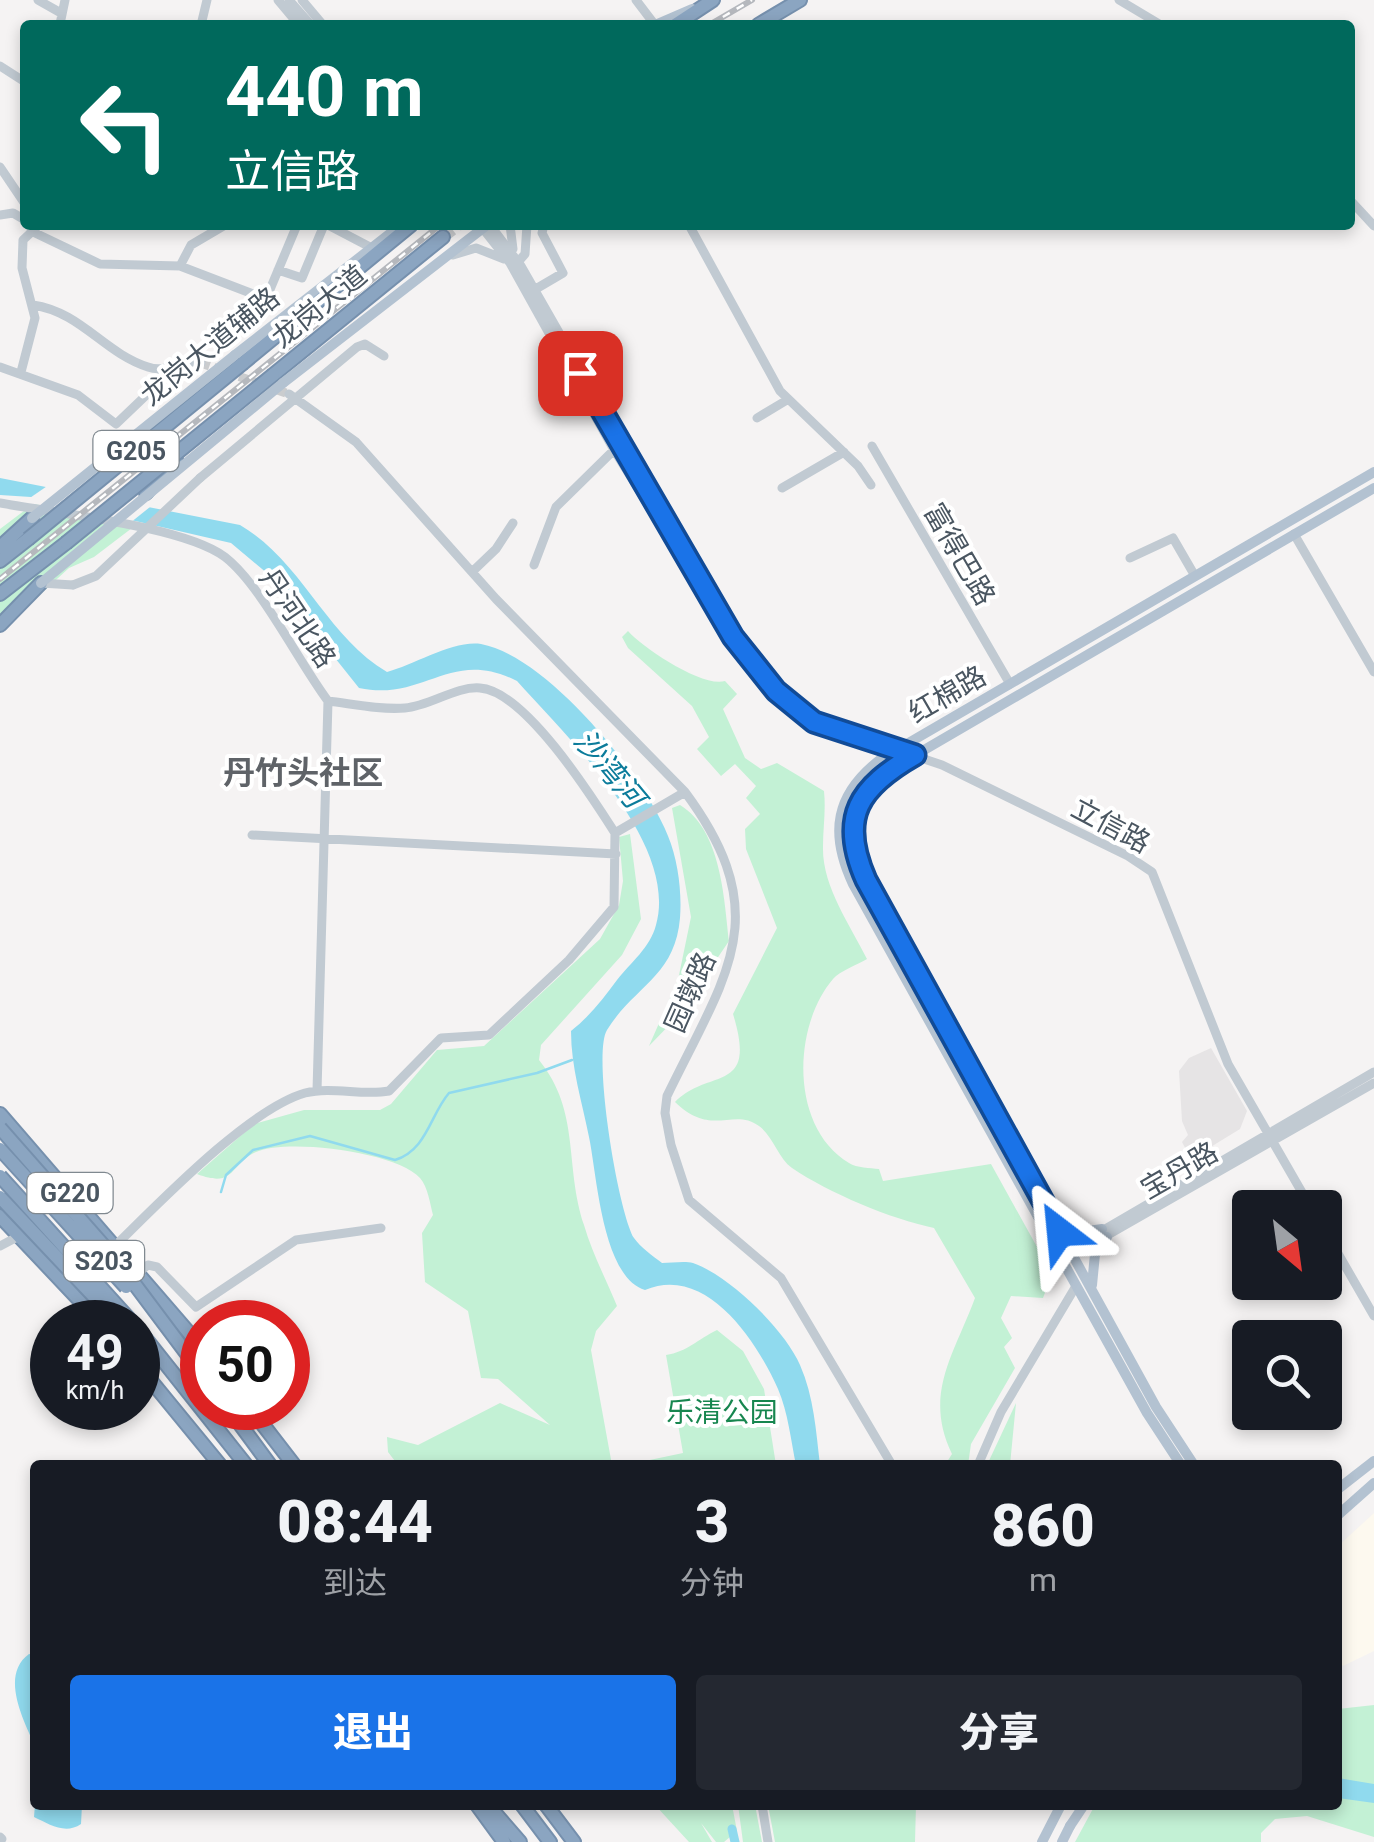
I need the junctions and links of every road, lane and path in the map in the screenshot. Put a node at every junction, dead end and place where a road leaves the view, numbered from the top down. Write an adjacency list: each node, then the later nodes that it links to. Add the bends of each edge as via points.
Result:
1 (38, 0): 10 (street)
2 (66, 0): 10 (street)
3 (278, 0): 12 (street)
4 (289, 0): 13 (street)
5 (302, 0): 14 (street)
6 (636, 0): 15 (street)
7 (712, 0): 16 (main road); 17 (highway)
8 (800, 0): 18 (highway)
9 (1119, 0): 19 (street)
10 (62, 12): 11 (street)
11 (61, 20)
12 (295, 20)
13 (306, 20)
14 (319, 20)
15 (651, 20)
16 (666, 20)
17 (682, 20)
18 (766, 20)
19 (1153, 20)
20 (0, 167): 21 (street)
21 (20, 197)
22 (1355, 205): 23 (street)
23 (1374, 226)
24 (28, 230): 48 (street, via 22,268)
25 (39, 230): 44 (street, via 100,264)
26 (216, 230): 44 (street, via 191,245)
27 (295, 230): 45 (street)
28 (324, 230): 45 (street, via 302,278)
29 (336, 230): 41 (street)
30 (393, 230): 41 (main road, 龙岗大道辅路)
31 (405, 230): 51 (highway, 龙岗大道 / G205)
32 (468, 230): 40 (main road)
33 (480, 230): 40 (main road)
34 (488, 230): 43 (street, 立信路)
35 (511, 230): 43 (street)
36 (527, 230): 43 (street, via 525,254)
37 (543, 230): 46 (street, via 563,272)
38 (692, 230): 57 (street)
39 (443, 238): 56 (highway, 龙岗大道 / G205)
40 (462, 246): 42 (main road)
41 (370, 248): 51 (main road, 龙岗大道辅路)
42 (446, 258): 43 (street, via 473,248); 56 (main road)
43 (514, 260): 46 (street, 立信路); 58 (street, 立信路)
44 (180, 266): 47 (street)
45 (278, 270): 47 (street)
46 (534, 290): 58 (street, 立信路)
47 (266, 299): 49 (street)
48 (32, 305): 54 (street, via 80,321 116,353); 55 (street, via 35,318)
49 (275, 310)
50 (384, 356): 56 (street, via 365,344)
51 (239, 359): 70 (main road, 龙岗大道辅路, bridge); 73 (highway, G205, bridge)
52 (201, 363): 54 (street)
53 (0, 367): 55 (street)
54 (162, 370): 55 (street, via 160,382 116,424 78,395)
55 (21, 372)
56 (286, 388): 60 (highway, G205, bridge); 68 (main road, bridge); 80 (street, 园墩路, via 356,442); 83 (street, bridge, via 96,576)
57 (787, 400): 59 (street); 63 (street)
58 (592, 403): 62 (street, 立信路); 77 (street, 立信路)
59 (757, 418)
60 (193, 439): 68 (highway, bridge); 84 (highway, G205, bridge)
61 (872, 446): 87 (street, 富得巴路)
62 (614, 450): 77 (street, 立信路); 79 (street, via 556,507)
63 (844, 452): 65 (street); 66 (street)
64 (1374, 472): 81 (main road, 红棉路)
65 (871, 485)
66 (782, 488)
67 (1374, 488): 72 (main road, 红棉路)
68 (144, 494): 75 (main road, bridge)
69 (0, 503): 88 (street, 丹河北路, via 177,537 225,557)
70 (32, 518): 73 (highway)
71 (513, 523): 80 (street)
72 (1294, 534): 86 (street); 90 (main road, 红棉路)
73 (14, 537): 74 (highway); 78 (highway, G205)
74 (0, 547)
75 (71, 557): 82 (main road, bridge); 83 (street, bridge, via 67,574)
76 (1130, 558): 81 (street, via 1173,538)
77 (684, 559): 89 (street, 立信路, via 733,637 804,716)
78 (0, 561)
79 (534, 565)
80 (473, 571): 91 (street, 园墩路)
81 (1195, 576): 87 (main road, 红棉路)
82 (41, 583): 83 (street, bridge); 85 (highway)
83 (73, 585)
84 (0, 594)
85 (0, 620)
86 (1374, 672)
87 (1010, 684): 89 (main road, 红棉路)
88 (328, 701): 92 (street, 丹河北路, via 405,708 476,687 494,691 571,768); 94 (street)
89 (898, 748): 90 (street, 立信路); 115 (main road, 红棉路, via 866,770 843,799 839,849)
90 (915, 755): 101 (street, 立信路, via 1152,872 1214,1033); 107 (main road, 红棉路, via 864,795 855,813 854,846 866,880)
91 (685, 792): 92 (street); 139 (street, 园墩路, via 709,825 734,881 738,935 667,1096 671,1145 688,1200 781,1278)
92 (615, 833): 95 (street)
93 (252, 836): 94 (street)
94 (322, 840): 95 (street); 98 (street)
95 (616, 854): 98 (street, via 614,907 489,1035 441,1038 390,1090)
96 (1374, 1072): 101 (street, 宝丹路)
97 (1374, 1082): 101 (street, 宝丹路)
98 (317, 1092): 112 (street, via 243,1128)
99 (0, 1114): 105 (highway, G220)
100 (0, 1128): 125 (highway, bridge, via 118,1262)
101 (1270, 1137): 104 (street, 立信路); 110 (street, 宝丹路)
102 (0, 1149): 126 (highway, S203, bridge)
103 (0, 1176): 122 (highway, S203, bridge)
104 (1301, 1190)
105 (69, 1192): 111 (highway); 112 (highway, G220)
106 (0, 1197): 121 (highway, bridge)
107 (1050, 1214): 110 (main road, via 1074,1230); 114 (main road, 红棉路)
108 (0, 1216): 111 (highway, G220)
109 (381, 1228): 117 (street, via 296,1240 196,1306 157,1267)
110 (1104, 1233): 114 (street, 宝丹路); 119 (main road, via 1092,1262)
111 (19, 1236): 113 (street); 120 (highway, G220)
112 (116, 1245): 117 (highway, G220)
113 (0, 1246)
114 (1071, 1253): 115 (street, 宝丹路); 119 (main road, 红棉路)
115 (1061, 1258): 118 (main road, 红棉路)
116 (1342, 1260): 123 (street)
117 (139, 1272): 124 (highway, G220)
118 (1076, 1286): 140 (street); 141 (main road, 红棉路)
119 (1095, 1295): 142 (main road, 红棉路)
120 (79, 1300)
121 (97, 1300)
122 (112, 1300)
123 (1374, 1316)
124 (180, 1321)
125 (180, 1345)
126 (180, 1350)
127 (160, 1356): 129 (highway)
128 (160, 1366): 130 (highway)
129 (180, 1381)
130 (180, 1386)
131 (160, 1391): 135 (highway)
132 (219, 1430): 136 (highway)
133 (244, 1430): 137 (highway)
134 (267, 1430): 138 (highway)
135 (216, 1460)
136 (242, 1460)
137 (266, 1460)
138 (290, 1460)
139 (889, 1460)
140 (980, 1460)
141 (1178, 1460)
142 (1191, 1460)
143 (1374, 1461): 145 (main road)
144 (1374, 1483): 146 (main road)
145 (1342, 1486)
146 (1342, 1511)
147 (481, 1810): 156 (highway)
148 (492, 1810): 157 (highway)
149 (504, 1810): 158 (highway)
150 (526, 1810): 159 (highway)
151 (533, 1810): 159 (highway)
152 (550, 1810): 160 (highway)
153 (763, 1810): 161 (street)
154 (1059, 1810): 162 (main road)
155 (1081, 1810): 163 (main road, bridge)
156 (504, 1842)
157 (520, 1842)
158 (528, 1842)
159 (552, 1842)
160 (574, 1842)
161 (768, 1842)
162 (1042, 1842)
163 (1062, 1842)

